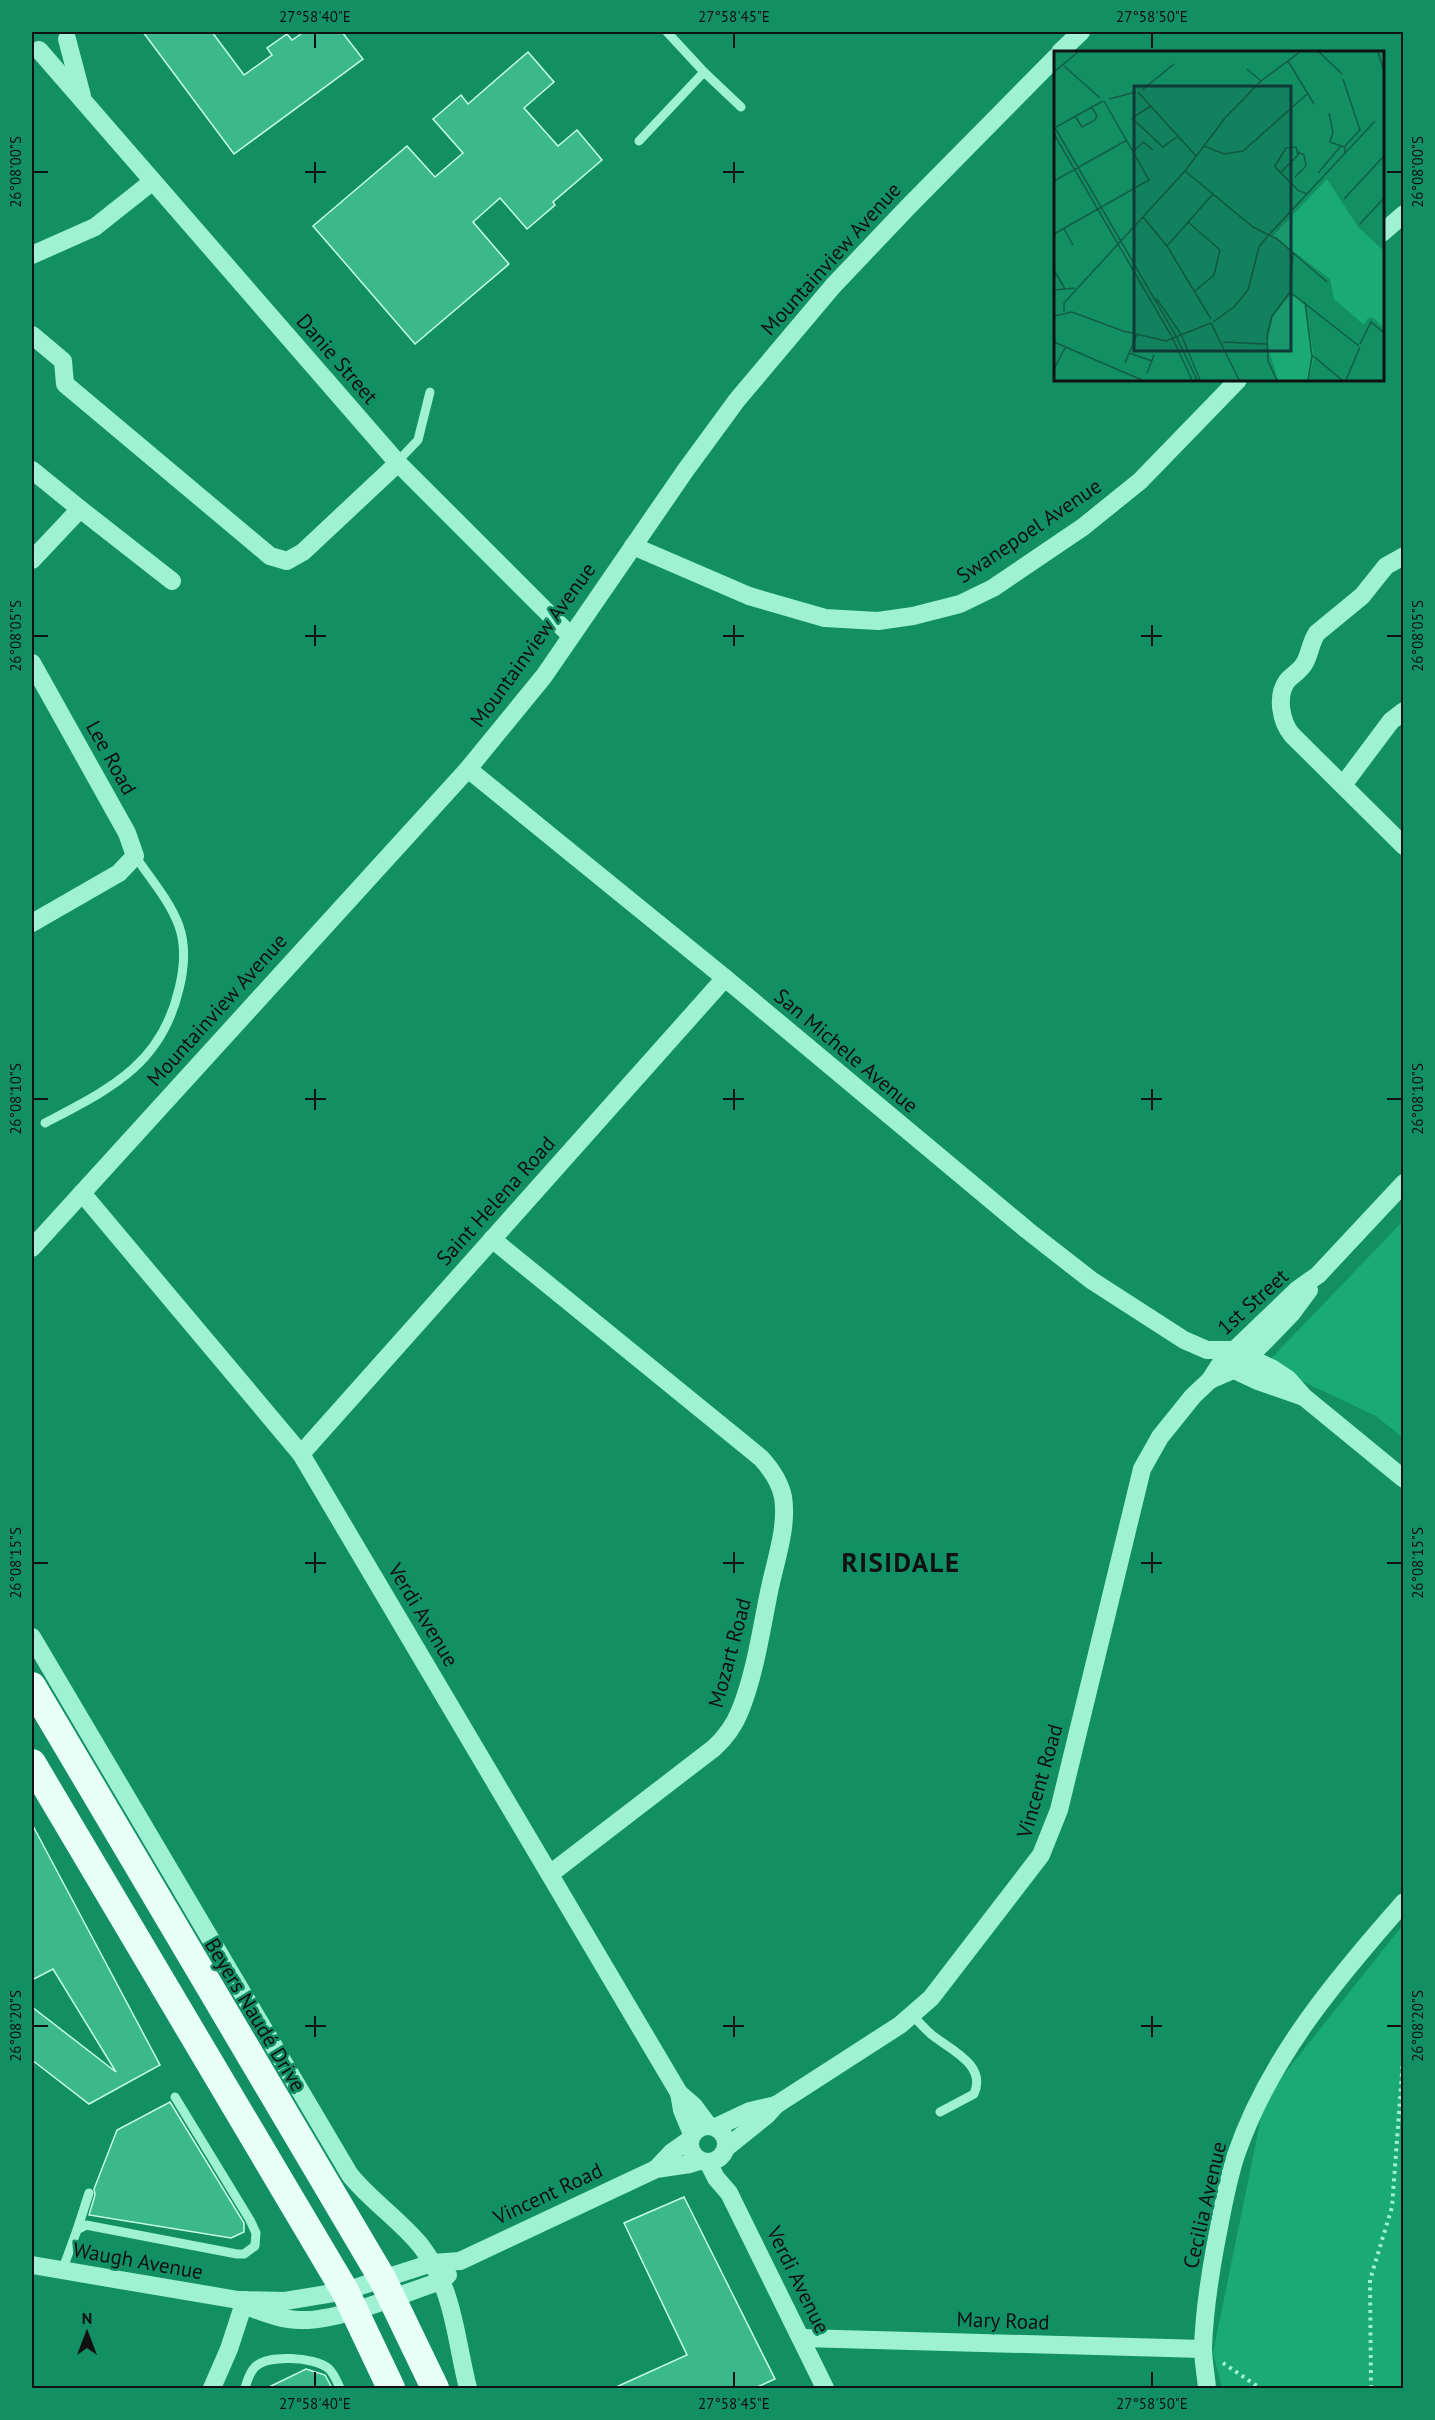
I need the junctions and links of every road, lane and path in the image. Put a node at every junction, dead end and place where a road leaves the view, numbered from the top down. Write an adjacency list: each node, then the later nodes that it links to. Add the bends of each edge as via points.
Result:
1 (667, 32): 7 (lane)
2 (1081, 32): 5 (street)
3 (70, 35): 4 (street, via 59,46); 8 (street, Danie Street)
4 (34, 50): 8 (street, Danie Street)
5 (1061, 51)
6 (1054, 59): 21 (street, Mountainview Avenue, via 833,286 737,400)
7 (704, 72): 9 (lane); 10 (lane)
8 (82, 98): 11 (street, Danie Street)
9 (741, 107)
10 (639, 141)
11 (153, 181): 14 (street, via 95,227); 18 (street, Danie Street)
12 (1404, 213): 13 (street)
13 (1384, 232)
14 (32, 255)
15 (32, 335): 18 (street, via 63,361 65,384 270,556 287,561 303,552)
16 (1237, 381): 21 (street, Swanepoel Avenue, via 1140,481 1083,527 993,588 960,604 879,621 825,618 749,596)
17 (430, 392): 18 (lane, via 418,440)
18 (397, 462): 25 (street, Danie Street)
19 (32, 470): 20 (street)
20 (80, 509): 23 (street); 24 (street)
21 (633, 546): 25 (street, Mountainview Avenue)
22 (1404, 556): 29 (street, via 1386,566 1362,596 1317,633 1306,661 1289,678 1283,691 1282,713 1287,729)
23 (32, 560)
24 (172, 581)
25 (571, 636): 28 (street, Mountainview Avenue, via 532,692)
26 (32, 663): 31 (street, Lee Road, via 127,833)
27 (1404, 711): 29 (street, via 1390,722)
28 (468, 768): 33 (street, San Michele Avenue); 36 (street, Mountainview Avenue)
29 (1343, 785): 30 (street)
30 (1404, 846)
31 (135, 856): 32 (street, via 119,873); 34 (lane, via 170,909 183,939 182,979 175,1009 165,1031 127,1076)
32 (32, 923)
33 (724, 978): 37 (street, Saint Helena Road); 39 (street, San Michele Avenue, via 1091,1280 1184,1341)
34 (45, 1123)
35 (1404, 1183): 39 (street, 1st Street, via 1318,1275 1298,1289)
36 (82, 1193): 38 (street, Mountainview Avenue); 40 (street, Verdi Avenue)
37 (492, 1239): 40 (street, Saint Helena Road); 46 (street, Mozart Road, via 761,1458 783,1497 782,1533 756,1655 741,1710 727,1737)
38 (32, 1248)
39 (1234, 1360): 41 (street, San Michele Avenue, via 1258,1381 1304,1396); 48 (street, Vincent Road, via 1173,1419 1142,1469 1059,1810 1041,1855 948,1977)
40 (301, 1454): 46 (street, Verdi Avenue)
41 (1404, 1479)
42 (32, 1637): 59 (street, Beyers Naudé Drive, via 350,2175 420,2245)
43 (32, 1686): 63 (main road, Beyers Naudé Drive)
44 (32, 1763): 45 (main road)
45 (39, 1784): 64 (main road)
46 (550, 1874): 53 (street, Verdi Avenue, via 679,2093 681,2110)
47 (1404, 1902): 67 (street, Cecilia Avenue, via 1318,2005 1283,2058 1249,2124 1236,2156 1219,2226)
48 (912, 2015): 51 (street, Vincent Road); 52 (lane, via 962,2055 977,2079 974,2094)
49 (1404, 2046): 77 (path, via 1392,2208 1370,2280)
50 (175, 2097): 57 (lane, via 250,2220 256,2233 255,2246 237,2254 90,2226)
51 (776, 2105): 53 (street, Vincent Road, via 750,2111); 54 (street, Vincent Road)
52 (940, 2112)
53 (701, 2132): 54 (street, via 689,2148 693,2156); 54 (street, via 722,2132 726,2140); 55 (street, Vincent Road)
54 (714, 2157): 55 (street, Vincent Road); 66 (street, Verdi Avenue, via 729,2175 729,2193)
55 (656, 2169): 58 (street, Vincent Road)
56 (89, 2193): 57 (lane)
57 (77, 2230): 61 (lane)
58 (459, 2261): 59 (street, Vincent Road); 62 (street, Vincent Road)
59 (432, 2263): 62 (street, Beyers Naudé Drive); 63 (street, Vincent Road)
60 (32, 2265): 61 (street, Waugh Avenue)
61 (62, 2271): 65 (street, Waugh Avenue)
62 (441, 2281): 63 (street, Vincent Road); 73 (street, Beyers Naudé Drive, via 455,2321)
63 (387, 2288): 64 (street, Vincent Road); 72 (main road, Beyers Naudé Drive)
64 (349, 2300): 65 (street, Waugh Avenue, via 331,2317 297,2320 270,2315); 71 (main road)
65 (242, 2302): 68 (street, via 229,2349)
66 (802, 2338): 67 (street, Mary Road); 74 (street, Verdi Avenue)
67 (1203, 2349): 75 (street, Cecilia Avenue); 76 (path)
68 (212, 2388)
69 (245, 2388): 70 (lane, via 254,2367 265,2360 283,2358 319,2363 330,2370)
70 (340, 2388)
71 (391, 2388)
72 (435, 2388)
73 (468, 2388)
74 (825, 2388)
75 (1207, 2388)
76 (1260, 2388)
77 (1371, 2388)

